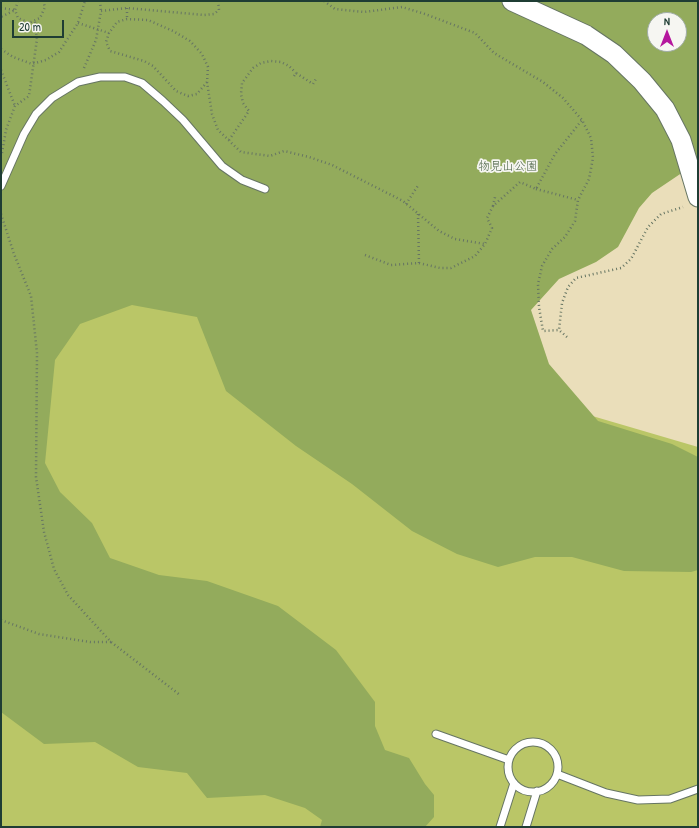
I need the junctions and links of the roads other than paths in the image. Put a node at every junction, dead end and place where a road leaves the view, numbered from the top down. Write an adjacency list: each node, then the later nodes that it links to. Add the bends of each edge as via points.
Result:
1 (512, 1): 4 (street, via 586,35 614,54 642,81 665,109 681,140)
2 (1, 186): 3 (lane, via 24,134 36,114 52,98 78,82 100,76 125,77 142,83 183,120 222,166 242,180)
3 (265, 189)
4 (694, 194)
5 (436, 734): 6 (lane)
6 (509, 760): 7 (lane, via 512,753 524,743 541,743 554,753); 8 (lane, via 508,768)
7 (557, 774): 9 (lane, via 606,793 638,800 670,799); 10 (lane, via 551,784)
8 (514, 783): 10 (lane, via 528,791); 11 (lane)
9 (698, 789)
10 (537, 792): 12 (lane)
11 (500, 827)
12 (526, 827)

